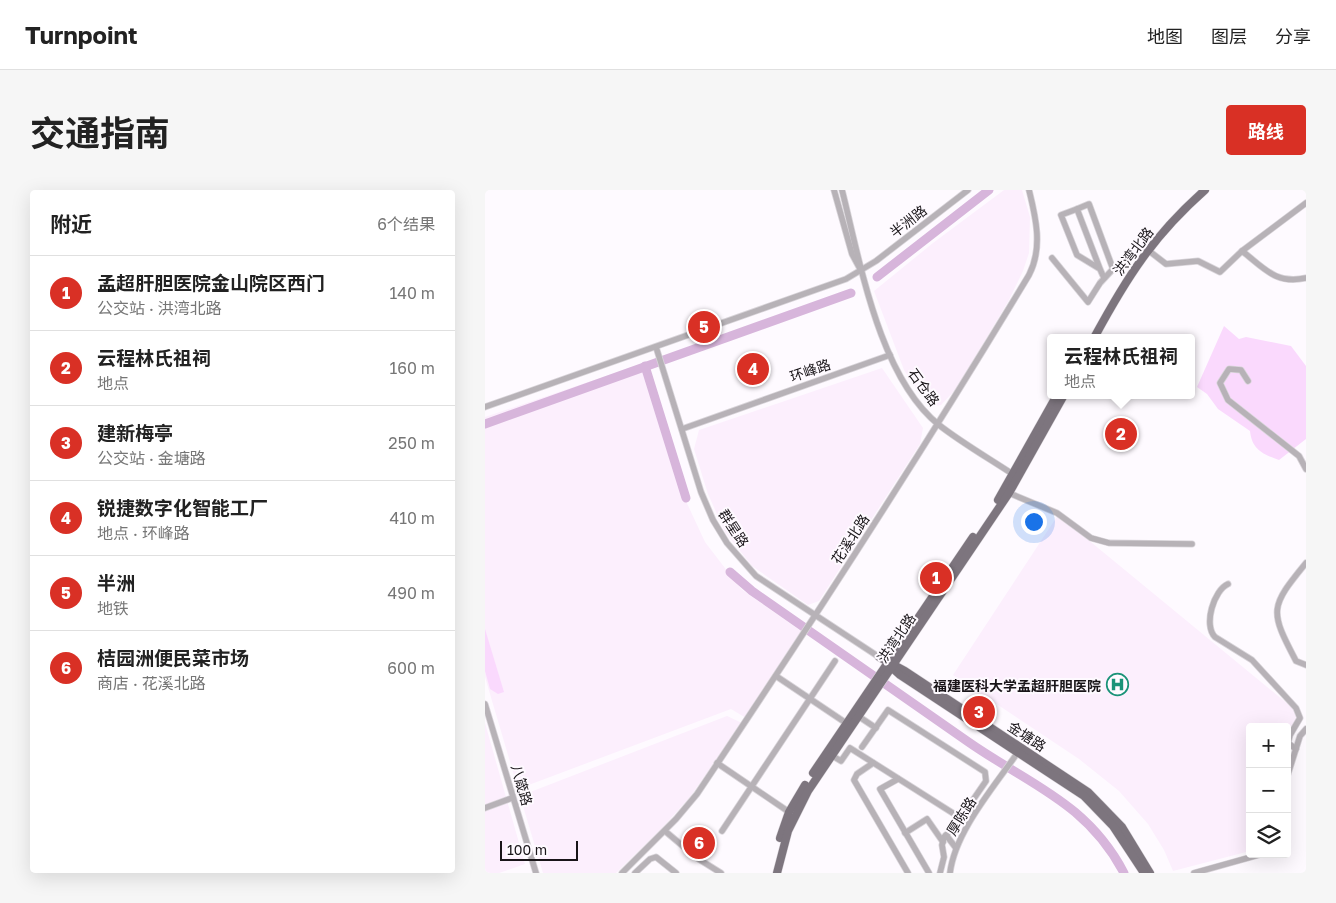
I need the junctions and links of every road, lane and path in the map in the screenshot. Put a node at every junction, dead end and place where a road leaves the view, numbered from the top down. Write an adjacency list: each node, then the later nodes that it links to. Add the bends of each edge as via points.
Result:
1 (834, 190): 13 (street, 石仓路, via 852,254)
2 (841, 190): 13 (street, 石仓路)
3 (968, 190): 13 (street, 半洲路)
4 (1029, 190): 24 (street, 花溪北路, via 1037,232 1032,270)
5 (1197, 190): 9 (main road, 洪湾北路)
6 (1205, 190): 9 (main road, 洪湾北路)
7 (1306, 203): 10 (street)
8 (1077, 209): 12 (street); 12 (street, via 1061,215 1074,251 1081,259); 14 (street, via 1089,204 1113,269)
9 (1146, 248): 10 (street, via 1166,264 1198,261 1220,272); 16 (main road, 洪湾北路, via 1123,276); 17 (main road, 洪湾北路)
10 (1242, 251): 15 (street, via 1281,279)
11 (1052, 258): 14 (street, via 1088,302)
12 (1100, 269): 14 (street)
13 (861, 271): 18 (street, 半洲路); 19 (street, 石仓路)
14 (1104, 278)
15 (1306, 278)
16 (1091, 334)
17 (1097, 334)
18 (656, 347): 23 (street, 半洲路); 25 (street, 群星路)
19 (890, 356): 24 (street, 石仓路, via 908,388); 25 (street, 环峰路)
20 (1248, 381): 26 (street, via 1241,370 1229,368 1220,383 1228,400 1299,456)
21 (1055, 399): 27 (main road, 洪湾北路)
22 (1061, 399): 27 (main road, 洪湾北路)
23 (485, 407)
24 (939, 425): 27 (street, 石仓路); 32 (street, 花溪北路)
25 (682, 429): 32 (street, 群星路, via 703,499 727,543 756,576)
26 (1306, 469)
27 (1016, 476): 28 (main road, 洪湾北路); 35 (main road, 洪湾北路)
28 (1009, 493): 29 (street, via 1057,513 1091,538 1103,542); 35 (main road, 洪湾北路)
29 (1192, 544)
30 (1306, 563): 36 (street, via 1289,584 1275,613 1296,661)
31 (1228, 584): 46 (street, via 1221,589 1210,616 1211,632 1215,638 1252,660 1296,708 1300,718 1288,743)
32 (817, 615): 33 (street, 群星路); 37 (street, 花溪北路)
33 (879, 657): 35 (main road, 金塘路)
34 (835, 661): 39 (street)
35 (890, 664): 38 (main road, 洪湾北路); 47 (main road, 金塘路, via 900,675); 77 (main road, 金塘路, via 1088,792 1122,827)
36 (1306, 665)
37 (776, 676): 39 (street); 50 (street, 花溪北路)
38 (879, 680): 41 (main road, 洪湾北路); 42 (main road, 洪湾北路)
39 (810, 699): 42 (street); 53 (street)
40 (485, 704): 54 (street, 八箴路)
41 (858, 716): 43 (street); 48 (main road, 洪湾北路)
42 (846, 723): 57 (main road, 洪湾北路)
43 (876, 728): 45 (street); 56 (street, via 889,710 984,770 986,781)
44 (1306, 729): 46 (street)
45 (862, 747)
46 (1296, 749): 51 (street)
47 (1018, 752): 63 (street, 厚陈路); 76 (main road, 金塘路, via 1097,807 1125,842)
48 (831, 755): 49 (street, via 841,761 850,748); 71 (main road, 洪湾北路, via 794,814)
49 (873, 763): 52 (street); 72 (street, via 854,780)
50 (717, 764): 53 (street); 58 (street, 花溪北路, via 697,794)
51 (1290, 768)
52 (898, 778): 60 (street, via 880,790); 61 (street, via 959,817 954,828)
53 (752, 786): 57 (street); 59 (street)
54 (512, 798): 55 (street); 65 (street, 八箴路)
55 (485, 808)
56 (966, 810)
57 (789, 812): 70 (main road, 洪湾北路)
58 (665, 831): 66 (street, 花溪北路); 69 (street)
59 (722, 831)
60 (905, 833): 62 (street, via 927,819); 73 (street)
61 (945, 835): 62 (street); 63 (street)
62 (943, 842): 74 (street)
63 (956, 848): 75 (street, 厚陈路)
64 (1248, 858): 78 (street)
65 (536, 873)
66 (621, 873)
67 (635, 873): 68 (street, via 654,858 661,859)
68 (676, 873)
69 (721, 873)
70 (772, 873)
71 (777, 873)
72 (908, 873)
73 (929, 873)
74 (941, 873)
75 (950, 873)
76 (1144, 873)
77 (1151, 873)
78 (1194, 873)

